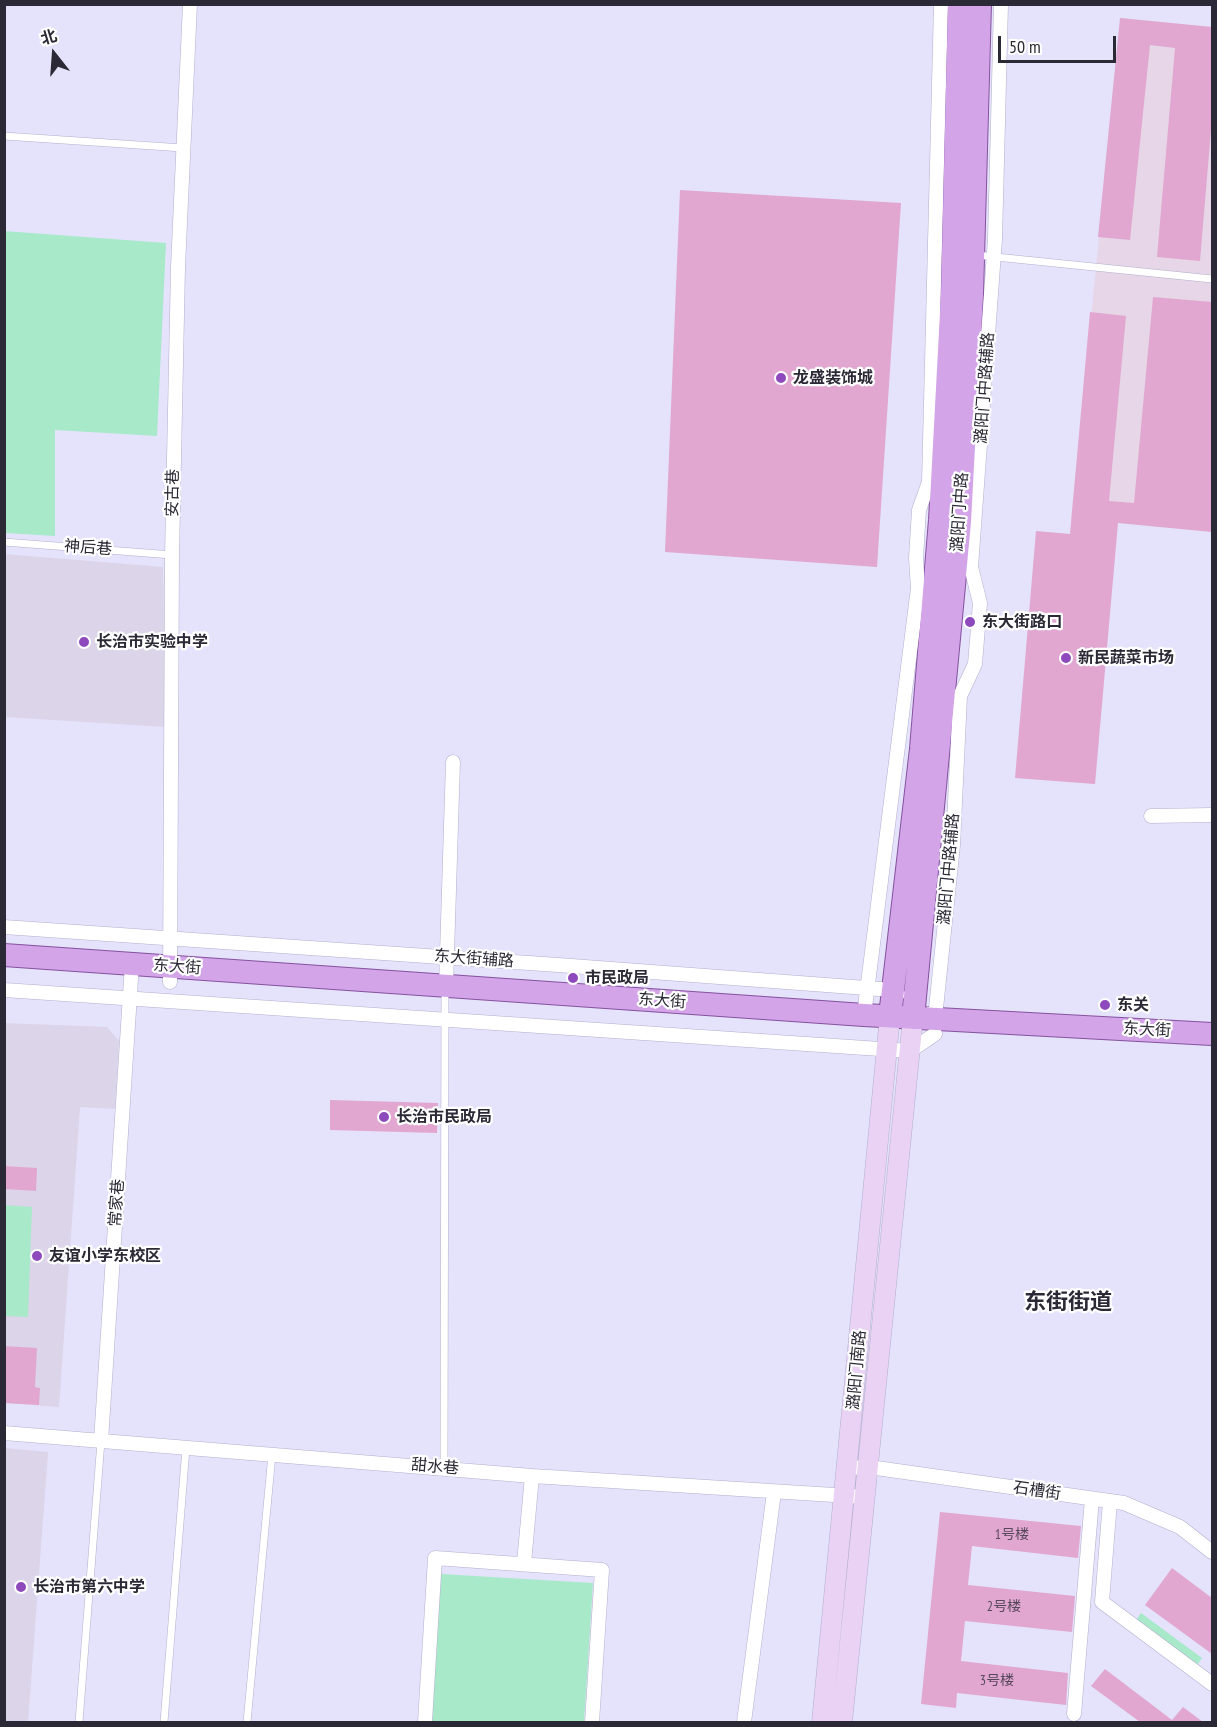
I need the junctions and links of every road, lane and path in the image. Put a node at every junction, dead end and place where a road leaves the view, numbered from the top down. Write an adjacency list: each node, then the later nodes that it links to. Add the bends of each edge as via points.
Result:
1 (190, 4): 7 (street, 安古巷)
2 (940, 4): 22 (street, via 929,482 919,510 918,588)
3 (959, 4): 8 (main road, 潞阳门中路)
4 (980, 4): 8 (main road, 潞阳门中路)
5 (1001, 4): 8 (street)
6 (4, 136): 7 (lane)
7 (183, 148): 11 (street, 安古巷)
8 (973, 254): 9 (lane); 24 (main road, 潞阳门中路, via 939,532 921,749); 27 (main road, 潞阳门中路, via 960,522)
9 (1212, 279)
10 (4, 542): 11 (lane, 神后巷)
11 (172, 555): 16 (street, 安古巷)
12 (453, 762): 18 (street)
13 (1212, 815): 14 (street)
14 (1151, 816)
15 (4, 927): 16 (street, 东大街辅路)
16 (170, 938): 18 (street, 东大街辅路); 20 (street, 安古巷)
17 (4, 955): 21 (main road, 东大街)
18 (447, 957): 22 (street, 东大街辅路); 25 (street)
19 (4, 970): 21 (main road, 东大街)
20 (170, 974): 21 (main road, 东大街); 25 (main road, 东大街)
21 (131, 980): 23 (street); 25 (street); 32 (street, 常家巷)
22 (867, 988): 24 (street, 东大街辅路); 26 (street)
23 (4, 990)
24 (893, 990): 27 (street, 东大街辅路); 28 (main road, 潞阳门中路)
25 (445, 1002): 26 (main road, 东大街); 28 (main road, 东大街); 36 (lane)
26 (864, 1015): 28 (main road, 东大街)
27 (920, 1026): 28 (main road, 东大街); 28 (street); 29 (main road, 东大街); 30 (main road, 东大街); 35 (main road, 潞阳门南路)
28 (888, 1032): 37 (main road, 潞阳门南路)
29 (1212, 1034)
30 (1212, 1048)
31 (4, 1433): 32 (street, 甜水巷)
32 (101, 1441): 33 (street, 甜水巷); 48 (lane)
33 (186, 1448): 34 (street, 甜水巷); 49 (lane)
34 (272, 1455): 36 (street, 甜水巷); 50 (lane)
35 (869, 1467): 37 (street, 石槽街); 41 (main road, 潞阳门南路); 42 (street, 石槽街)
36 (444, 1468): 38 (street, 甜水巷)
37 (848, 1468): 40 (main road, 潞阳门南路)
38 (532, 1476): 39 (street, 甜水巷); 45 (street)
39 (774, 1492): 40 (street, 甜水巷); 53 (street)
40 (845, 1497): 41 (street, 甜水巷); 54 (main road, 潞阳门南路)
41 (866, 1497): 55 (main road, 潞阳门南路)
42 (1092, 1498): 43 (street, 石槽街); 47 (street)
43 (1110, 1501): 44 (street, 石槽街, via 1180,1527); 46 (street, via 1102,1602)
44 (1212, 1552)
45 (524, 1563): 51 (street, via 435,1558); 52 (street, via 602,1570)
46 (1212, 1684)
47 (1074, 1714)
48 (79, 1722)
49 (164, 1722)
50 (247, 1722)
51 (425, 1722)
52 (592, 1722)
53 (744, 1722)
54 (822, 1722)
55 (842, 1722)

